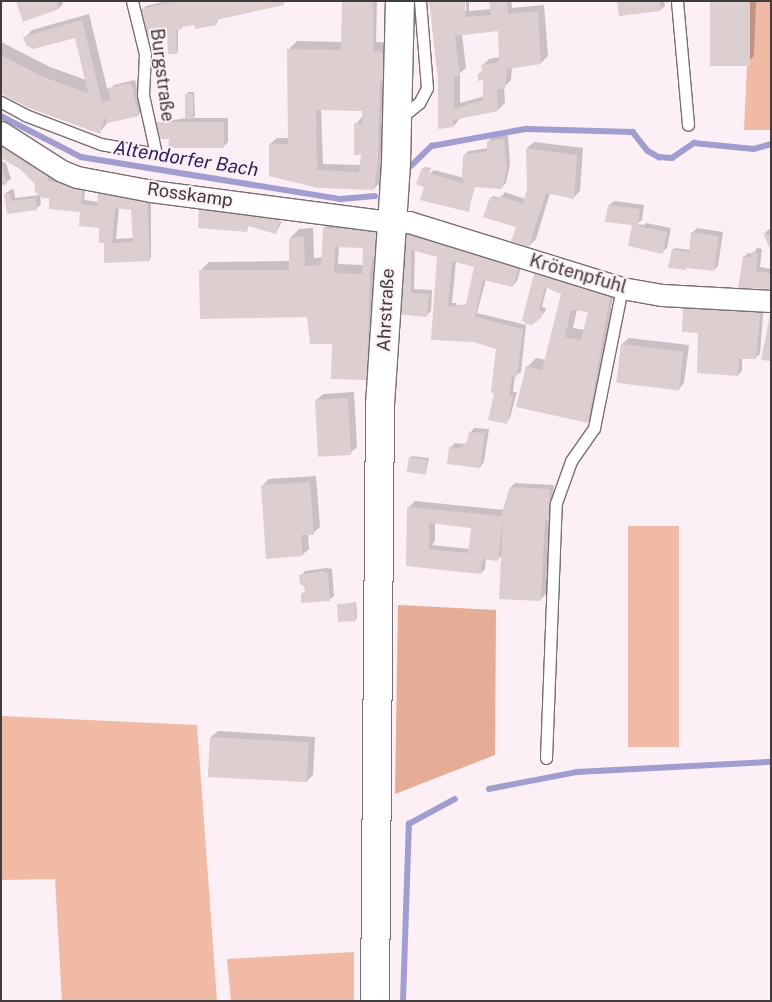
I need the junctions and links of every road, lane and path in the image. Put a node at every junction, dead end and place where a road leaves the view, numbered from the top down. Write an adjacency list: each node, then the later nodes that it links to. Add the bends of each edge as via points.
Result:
1 (132, 1): 9 (lane, Burgstraße, via 145,54 144,95)
2 (400, 1): 6 (main road, Ahrstraße)
3 (420, 1): 6 (lane, via 427,88 419,103)
4 (677, 1): 7 (lane)
5 (1, 102): 9 (lane, Rosskamp, via 25,115 101,144)
6 (398, 120): 10 (main road, Ahrstraße)
7 (688, 125)
8 (1, 132): 10 (street, Rosskamp, via 62,172 77,177 151,191)
9 (156, 154)
10 (391, 222): 11 (street, Krötenpfuhl, via 409,222); 14 (main road, Ahrstraße, via 380,405)
11 (622, 288): 12 (street, Krötenpfuhl, via 662,295); 13 (lane, via 594,428 571,461 556,503)
12 (771, 301)
13 (546, 758)
14 (375, 1001)

